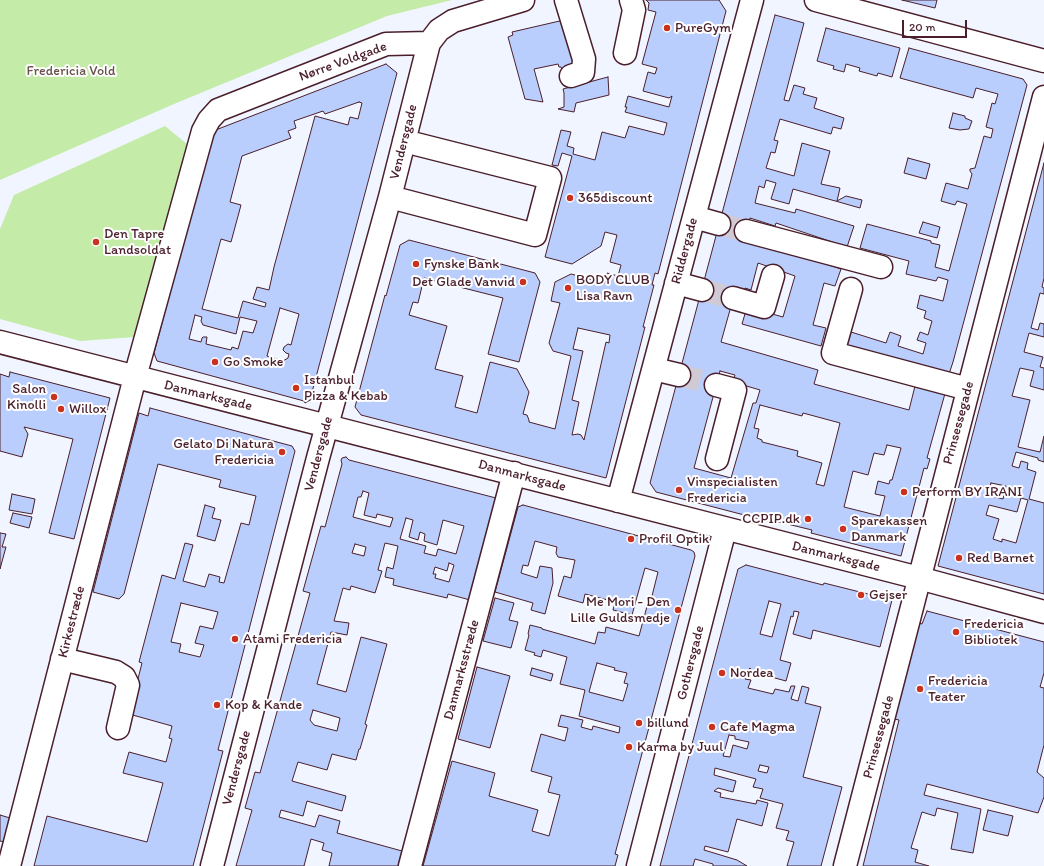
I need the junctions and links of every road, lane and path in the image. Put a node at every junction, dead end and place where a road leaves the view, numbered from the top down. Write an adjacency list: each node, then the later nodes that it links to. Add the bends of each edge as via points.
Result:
1 (523, 0): 6 (street, via 453,21 439,30)
2 (566, 0): 9 (street, via 584,59 583,72)
3 (631, 0): 7 (street, via 634,10)
4 (752, 0): 14 (street, Riddergade)
5 (816, 0): 8 (street)
6 (429, 43): 11 (street, Nørre Voldgade, via 386,44 218,110); 12 (street, Vendersgade)
7 (625, 53)
8 (1044, 61)
9 (571, 76)
10 (1044, 97): 28 (street, Prinsessegade)
11 (209, 120): 26 (street, Kirkestræde, via 203,131)
12 (404, 141): 13 (street, Vendersgade); 13 (street, via 550,178 543,207 535,235)
13 (390, 197): 29 (street, Vendersgade)
14 (694, 217): 15 (street); 19 (street, Riddergade)
15 (719, 224)
16 (746, 231): 17 (street)
17 (881, 267)
18 (773, 276): 22 (street, via 764,307)
19 (676, 283): 21 (street); 24 (street, Riddergade)
20 (851, 289): 28 (street, via 834,353)
21 (702, 290)
22 (734, 298)
23 (0, 342): 26 (street, Danmarksgade)
24 (654, 369): 25 (street); 32 (street, Riddergade)
25 (679, 375)
26 (135, 377): 29 (street, Danmarksgade); 36 (street, Kirkestræde)
27 (716, 385): 30 (street, via 735,390)
28 (968, 389): 34 (street, Prinsessegade)
29 (327, 425): 31 (street, Danmarksgade); 39 (street, Vendersgade)
30 (717, 459)
31 (514, 473): 32 (street, Danmarksgade); 40 (street, Danmarksstræde)
32 (618, 501): 33 (street, Danmarksgade)
33 (725, 529): 34 (street, Danmarksgade); 41 (street, Gothersgade)
34 (919, 578): 35 (street, Danmarksgade); 42 (street, Prinsessegade)
35 (1044, 612)
36 (62, 659): 37 (street, via 116,672 124,677 128,685); 38 (street, Kirkestræde)
37 (118, 728)
38 (9, 866)
39 (212, 866)
40 (410, 866)
41 (638, 866)
42 (845, 866)

